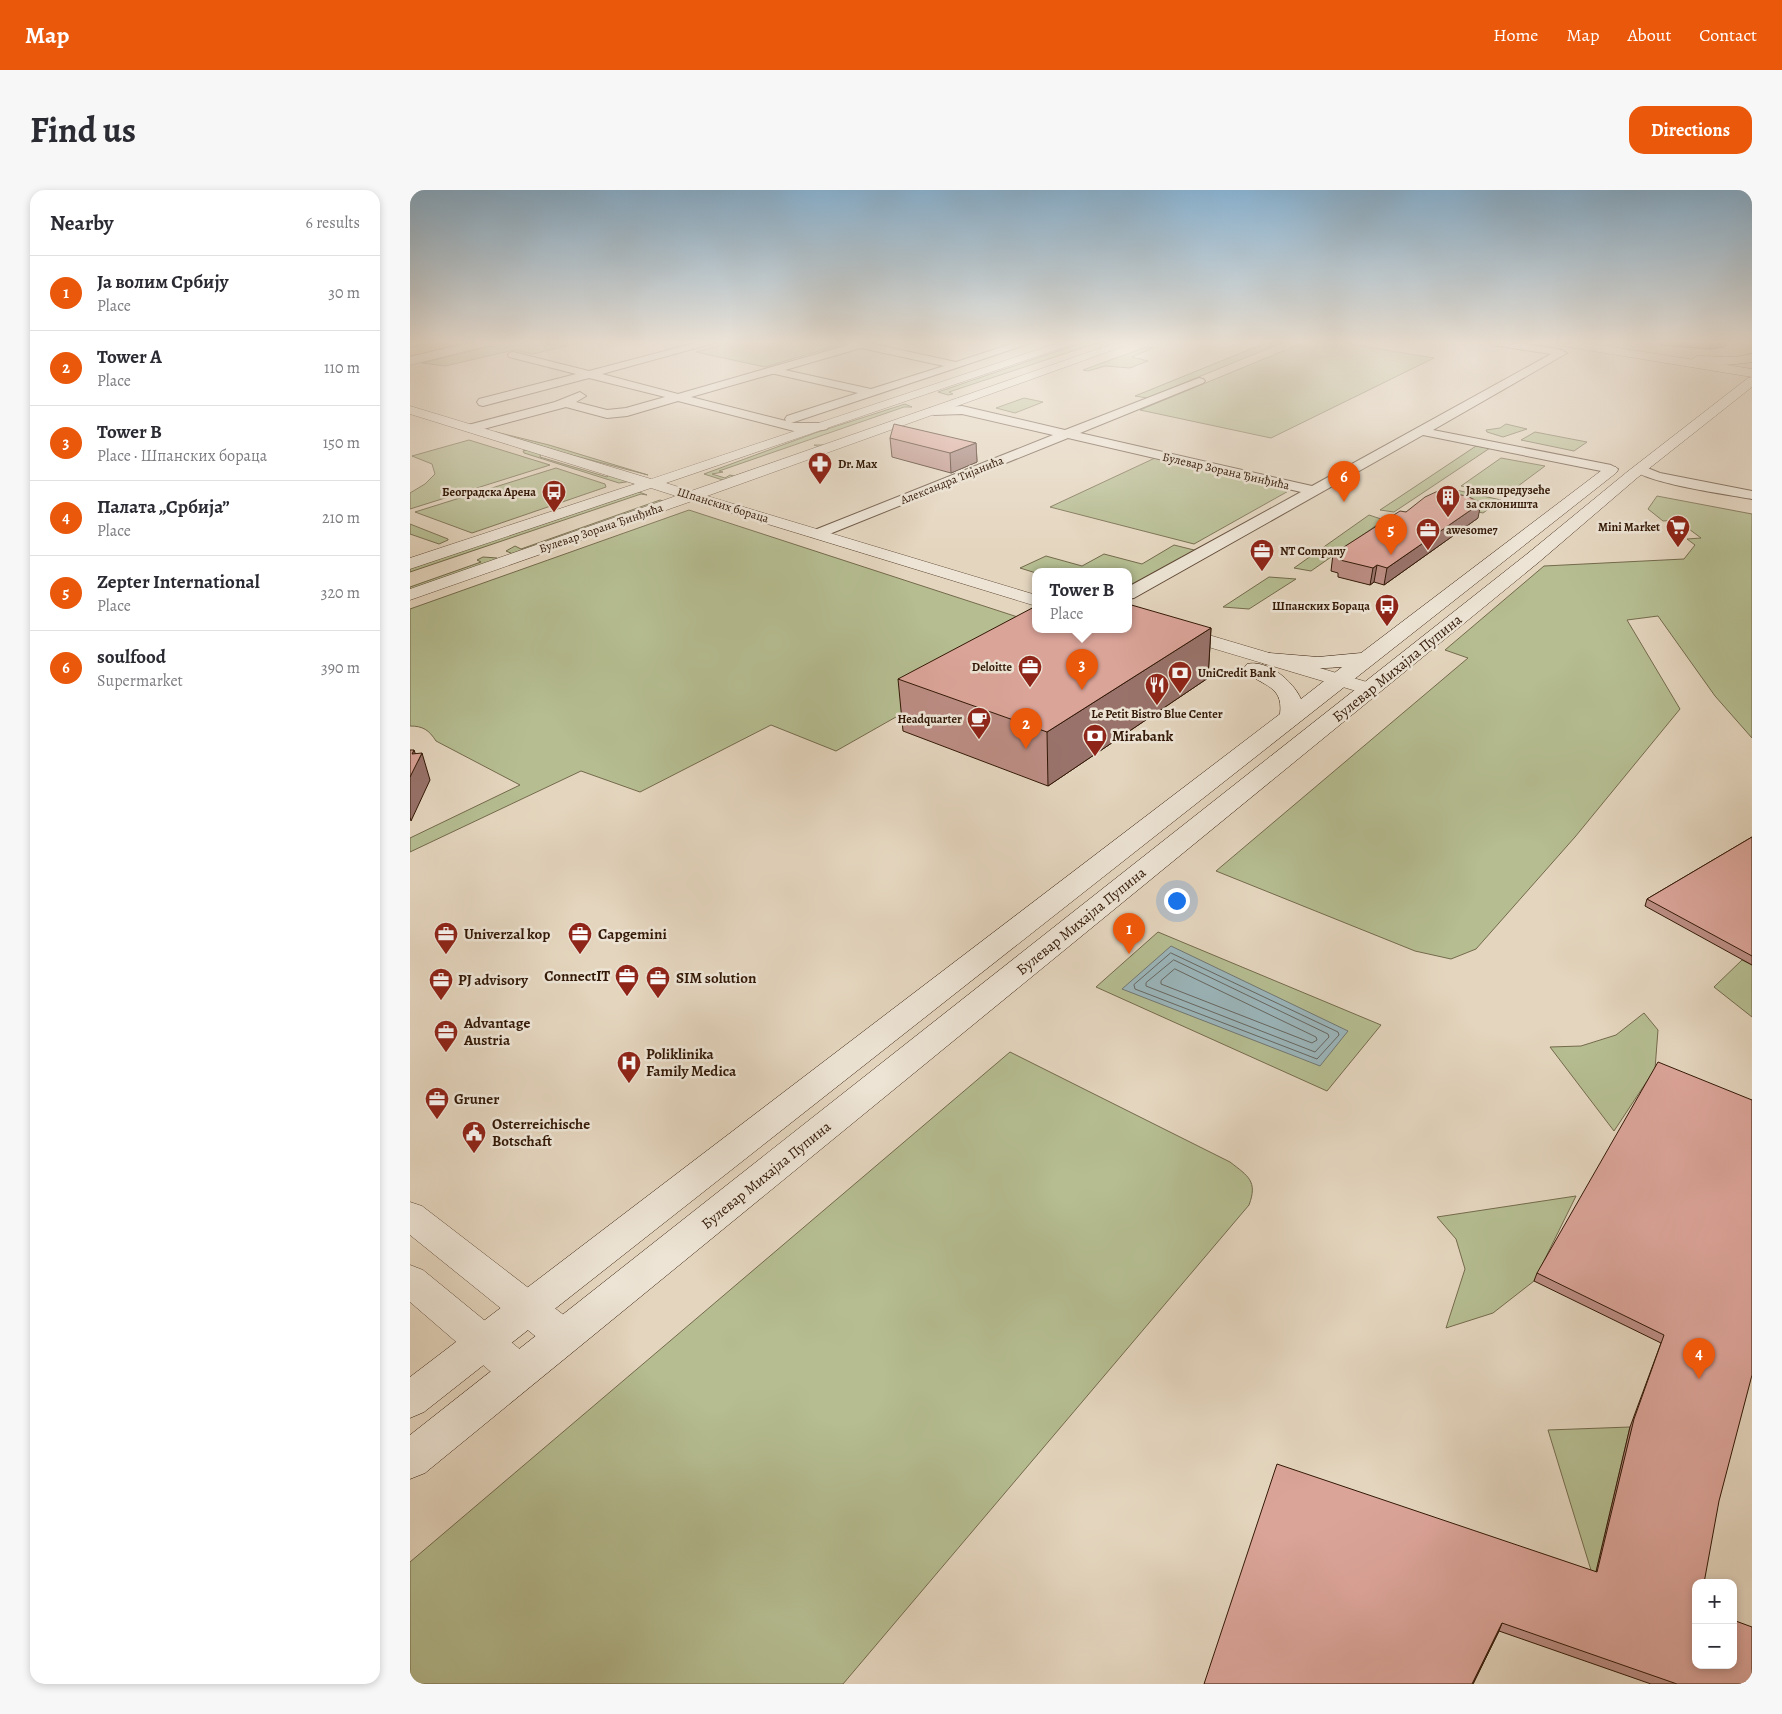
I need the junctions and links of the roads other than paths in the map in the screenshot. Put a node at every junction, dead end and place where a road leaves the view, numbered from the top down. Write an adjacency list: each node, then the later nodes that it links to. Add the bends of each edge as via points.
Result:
1 (416, 412): 16 (street, Шпанских бораца)
2 (449, 412): 15 (street, Шпанских бораца)
3 (532, 412): 15 (street)
4 (605, 412): 5 (street, Булевар Зорана Ђинђића)
5 (628, 412)
6 (735, 412): 14 (street)
7 (814, 412): 14 (street, Булевар Зорана Ђинђића)
8 (866, 412): 18 (street, Булевар Зорана Ђинђића)
9 (932, 412): 23 (street, Булевар Зорана Ђинђића)
10 (983, 412): 19 (street, Булевар Зорана Ђинђића)
11 (1123, 412): 19 (street, Александра Тијанића)
12 (1454, 412): 17 (street)
13 (1699, 412): 20 (street, Булевар Михајла Пупина)
14 (779, 423): 18 (street)
15 (490, 424): 16 (street); 21 (street, Шпанских бораца)
16 (472, 428): 21 (street, Шпанских бораца)
17 (1422, 431): 20 (street); 22 (street)
18 (794, 432): 21 (street, Булевар Зорана Ђинђића)
19 (1067, 434): 22 (street, Булевар Зорана Ђинђића); 25 (street, Александра Тијанића)
20 (1626, 469): 24 (street); 33 (street, Булевар Михајла Пупина); 35 (street, Булевар Михајла Пупина, via 1533,558)
21 (661, 481): 23 (street, Шпанских бораца); 26 (street, Булевар Зорана Ђинђића)
22 (1314, 491): 28 (street)
23 (702, 494): 25 (street, Шпанских бораца); 29 (street, Булевар Зорана Ђинђића)
24 (1752, 496)
25 (824, 531): 27 (street, Шпанских бораца); 30 (street, Шпанских бораца)
26 (410, 564)
27 (1032, 588)
28 (1132, 592)
29 (410, 595)
30 (1032, 601)
31 (1132, 618): 34 (street)
32 (1132, 631): 34 (street)
33 (1368, 657): 34 (street, via 1324,664); 35 (street, Булевар Михајла Пупина)
34 (1262, 664): 35 (street); 36 (street, via 1291,700)
35 (1348, 690): 36 (street, Булевар Михајла Пупина); 38 (street, Булевар Михајла Пупина)
36 (1291, 717): 37 (street, Булевар Михајла Пупина)
37 (1032, 918): 38 (street); 41 (street, Булевар Михајла Пупина)
38 (1067, 933): 42 (street, Булевар Михајла Пупина)
39 (410, 1215): 41 (street)
40 (410, 1280): 43 (street)
41 (528, 1310): 42 (street); 43 (street, Булевар Михајла Пупина)
42 (564, 1337): 44 (street, Булевар Михајла Пупина)
43 (484, 1343): 44 (street); 45 (street, Булевар Михајла Пупина)
44 (518, 1372): 46 (street, Булевар Михајла Пупина)
45 (410, 1400)
46 (410, 1460)

